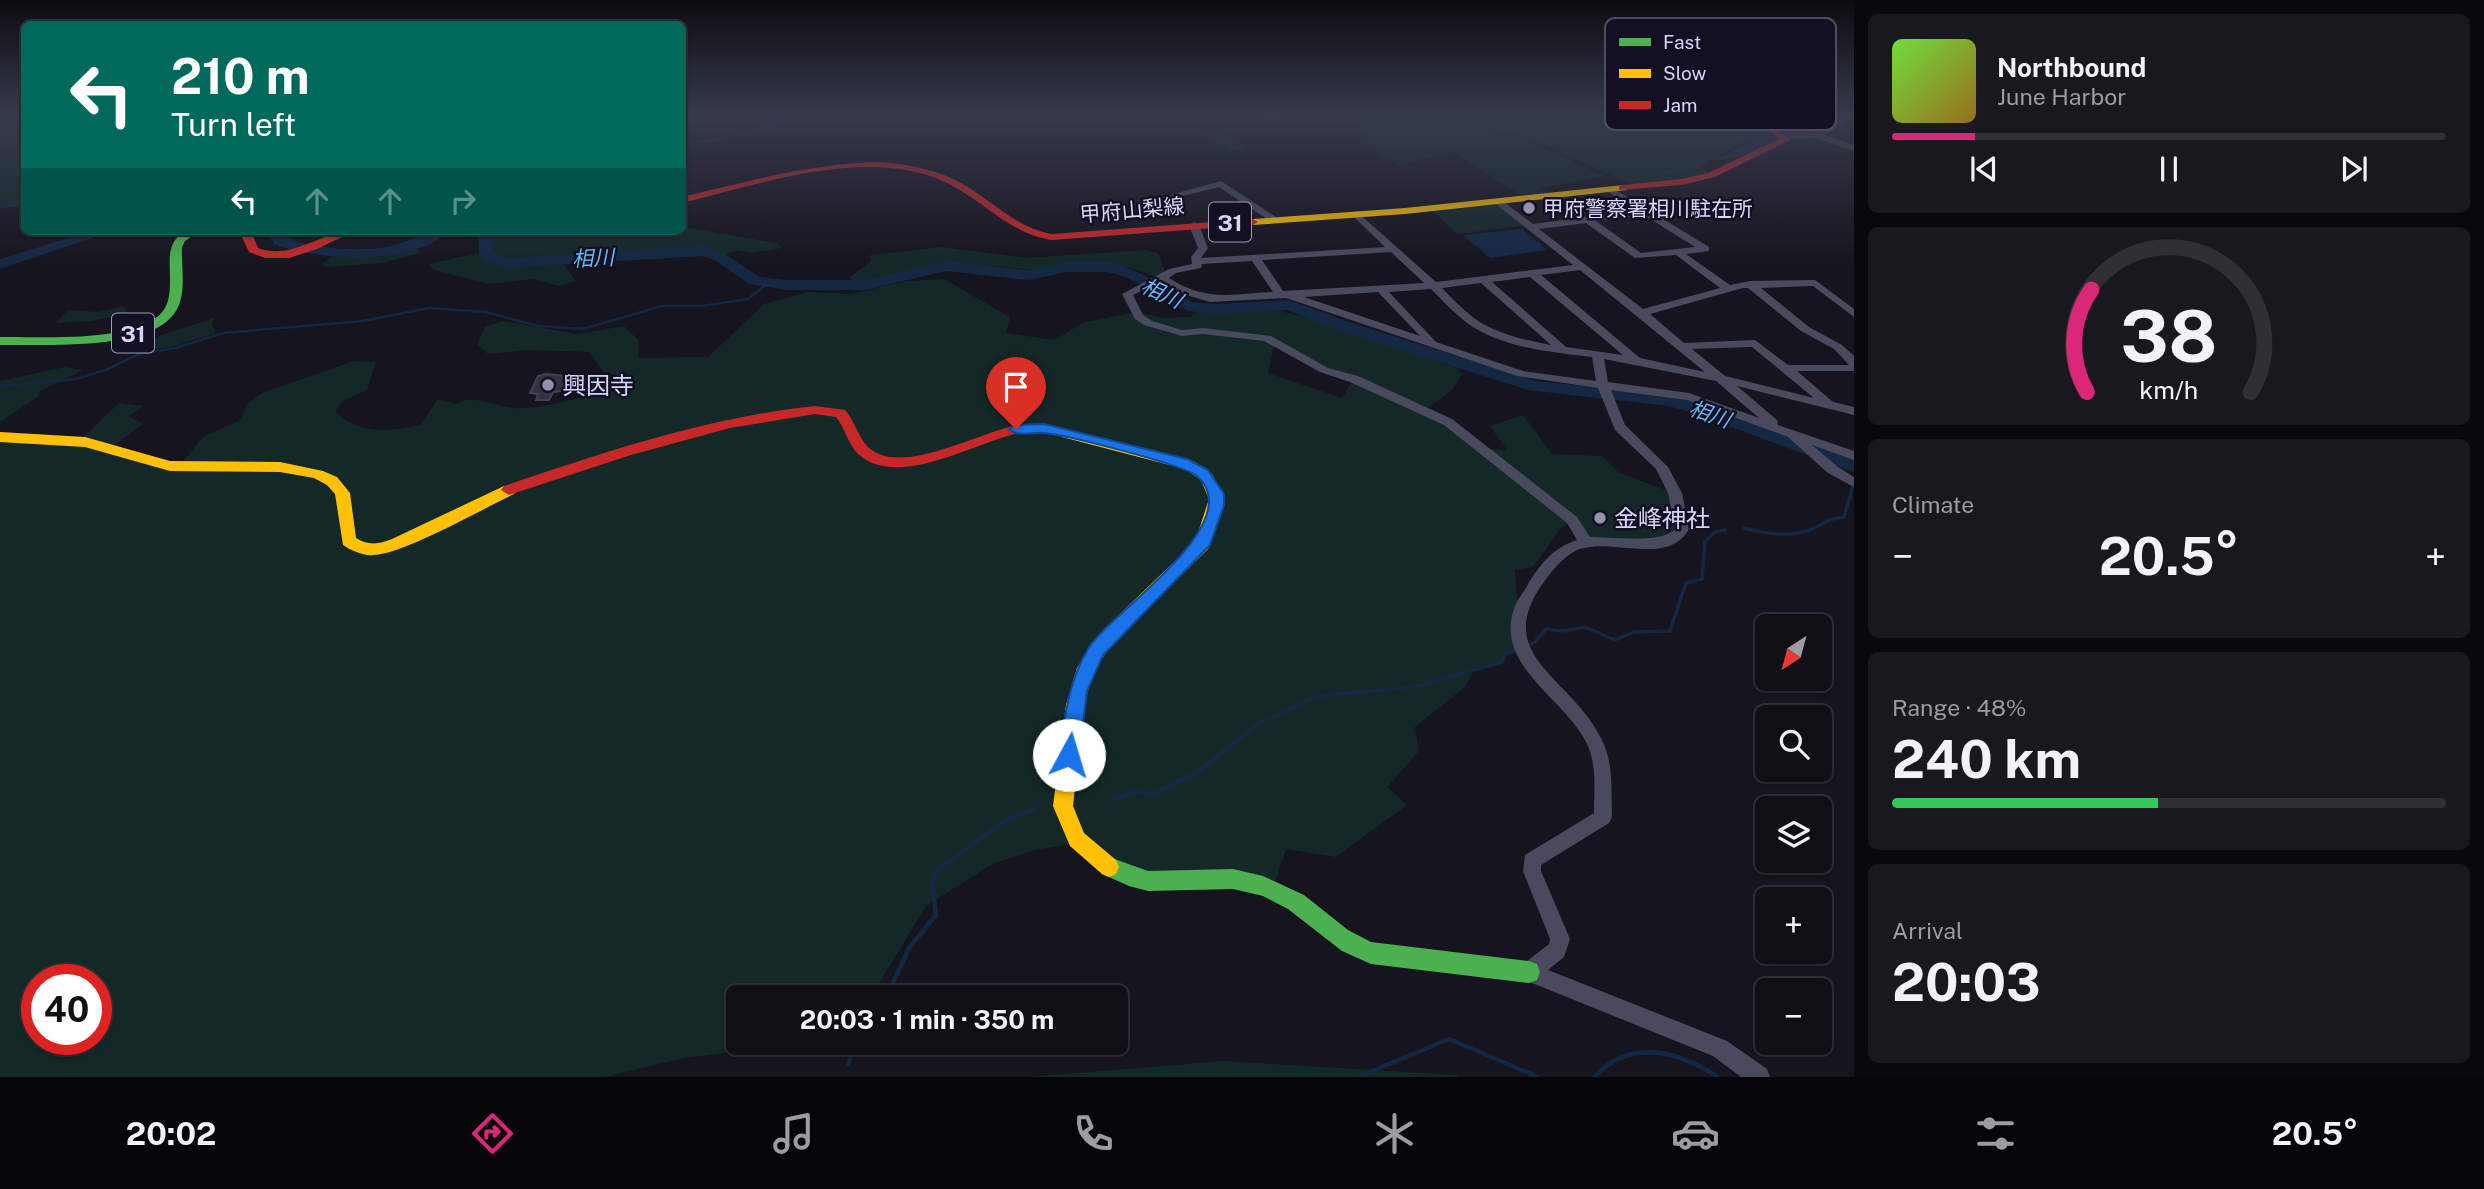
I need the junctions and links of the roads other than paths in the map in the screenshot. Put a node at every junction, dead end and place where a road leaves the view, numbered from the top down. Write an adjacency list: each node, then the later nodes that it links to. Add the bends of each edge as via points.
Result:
1 (846, 164): 6 (main road, 甲府山梨線 / 31)
2 (878, 164): 12 (main road, 甲府山梨線 / 31, via 956,183 1042,236)
3 (1736, 164): 4 (main road, 甲府山梨線 / 31, via 1682,183)
4 (1611, 190): 7 (main road, 甲府山梨線 / 31); 8 (street)
5 (1175, 195): 10 (street, via 1221,184)
6 (686, 199)
7 (1497, 201): 9 (main road, 甲府山梨線 / 31); 13 (street)
8 (1646, 212): 11 (street); 18 (street, via 1705,249)
9 (1356, 214): 10 (main road, 甲府山梨線 / 31); 17 (street)
10 (1273, 219): 12 (main road, 甲府山梨線 / 31)
11 (1588, 220): 13 (street); 18 (street, via 1639,256)
12 (1194, 225): 20 (street, via 1203,248)
13 (1530, 227): 21 (street)
14 (187, 235): 32 (main road, 31, via 177,243 170,309 156,325 122,335)
15 (247, 235): 16 (main road, via 257,254 275,257)
16 (337, 235)
17 (1394, 249): 19 (street); 26 (street)
18 (1680, 254): 28 (street)
19 (1255, 258): 20 (street); 29 (street)
20 (1198, 261): 23 (street, via 1195,268 1173,271)
21 (1581, 267): 22 (street); 30 (street)
22 (1533, 274): 24 (street); 37 (street)
23 (1162, 278): 29 (street, via 1180,290 1210,299); 49 (street, via 1127,294 1139,317 1148,323 1182,333 1266,338 1324,370 1437,416 1572,520)
24 (1484, 279): 26 (street); 35 (street)
25 (1750, 284): 28 (street); 31 (street, via 1815,283); 38 (street)
26 (1432, 286): 27 (street); 35 (street, via 1488,331)
27 (1381, 289): 29 (street); 33 (street)
28 (1728, 289): 30 (street)
29 (1282, 293): 33 (street)
30 (1641, 313): 34 (street)
31 (1854, 314)
32 (0, 341)
33 (1434, 344): 42 (street, via 1521,374)
34 (1682, 346): 39 (street, via 1755,343); 41 (street)
35 (1562, 348): 36 (street)
36 (1597, 354): 37 (street); 42 (street)
37 (1637, 360): 41 (street)
38 (1854, 363)
39 (1786, 368): 40 (street); 43 (street)
40 (1854, 368)
41 (1723, 380): 43 (street); 45 (street)
42 (1606, 393): 45 (street, via 1689,397); 49 (street, via 1619,427 1661,467 1675,493 1682,529 1662,543)
43 (1830, 405): 44 (street)
44 (1854, 411)
45 (1788, 433): 47 (street); 48 (street)
46 (0, 437): 50 (main road, via 80,440 164,466 254,465 319,474 331,480 344,497 349,541 362,550 395,545 497,494 651,443 810,409 845,416 863,450 887,462 908,462 1016,429 1044,428 1182,462 1203,473 1214,488 1213,516 1202,545 1109,635 1086,668 1075,705 1063,806 1078,843 1119,874 1168,884 1232,878 1273,890 1308,909 1360,950 1394,959 1436,959)
47 (1854, 456)
48 (1851, 481)
49 (1586, 542): 50 (street, via 1559,554 1521,602 1517,616 1520,648 1594,740 1600,759 1603,817 1532,861 1560,939 1558,950)
50 (1529, 972): 51 (street, via 1720,1048)
51 (1759, 1077)

